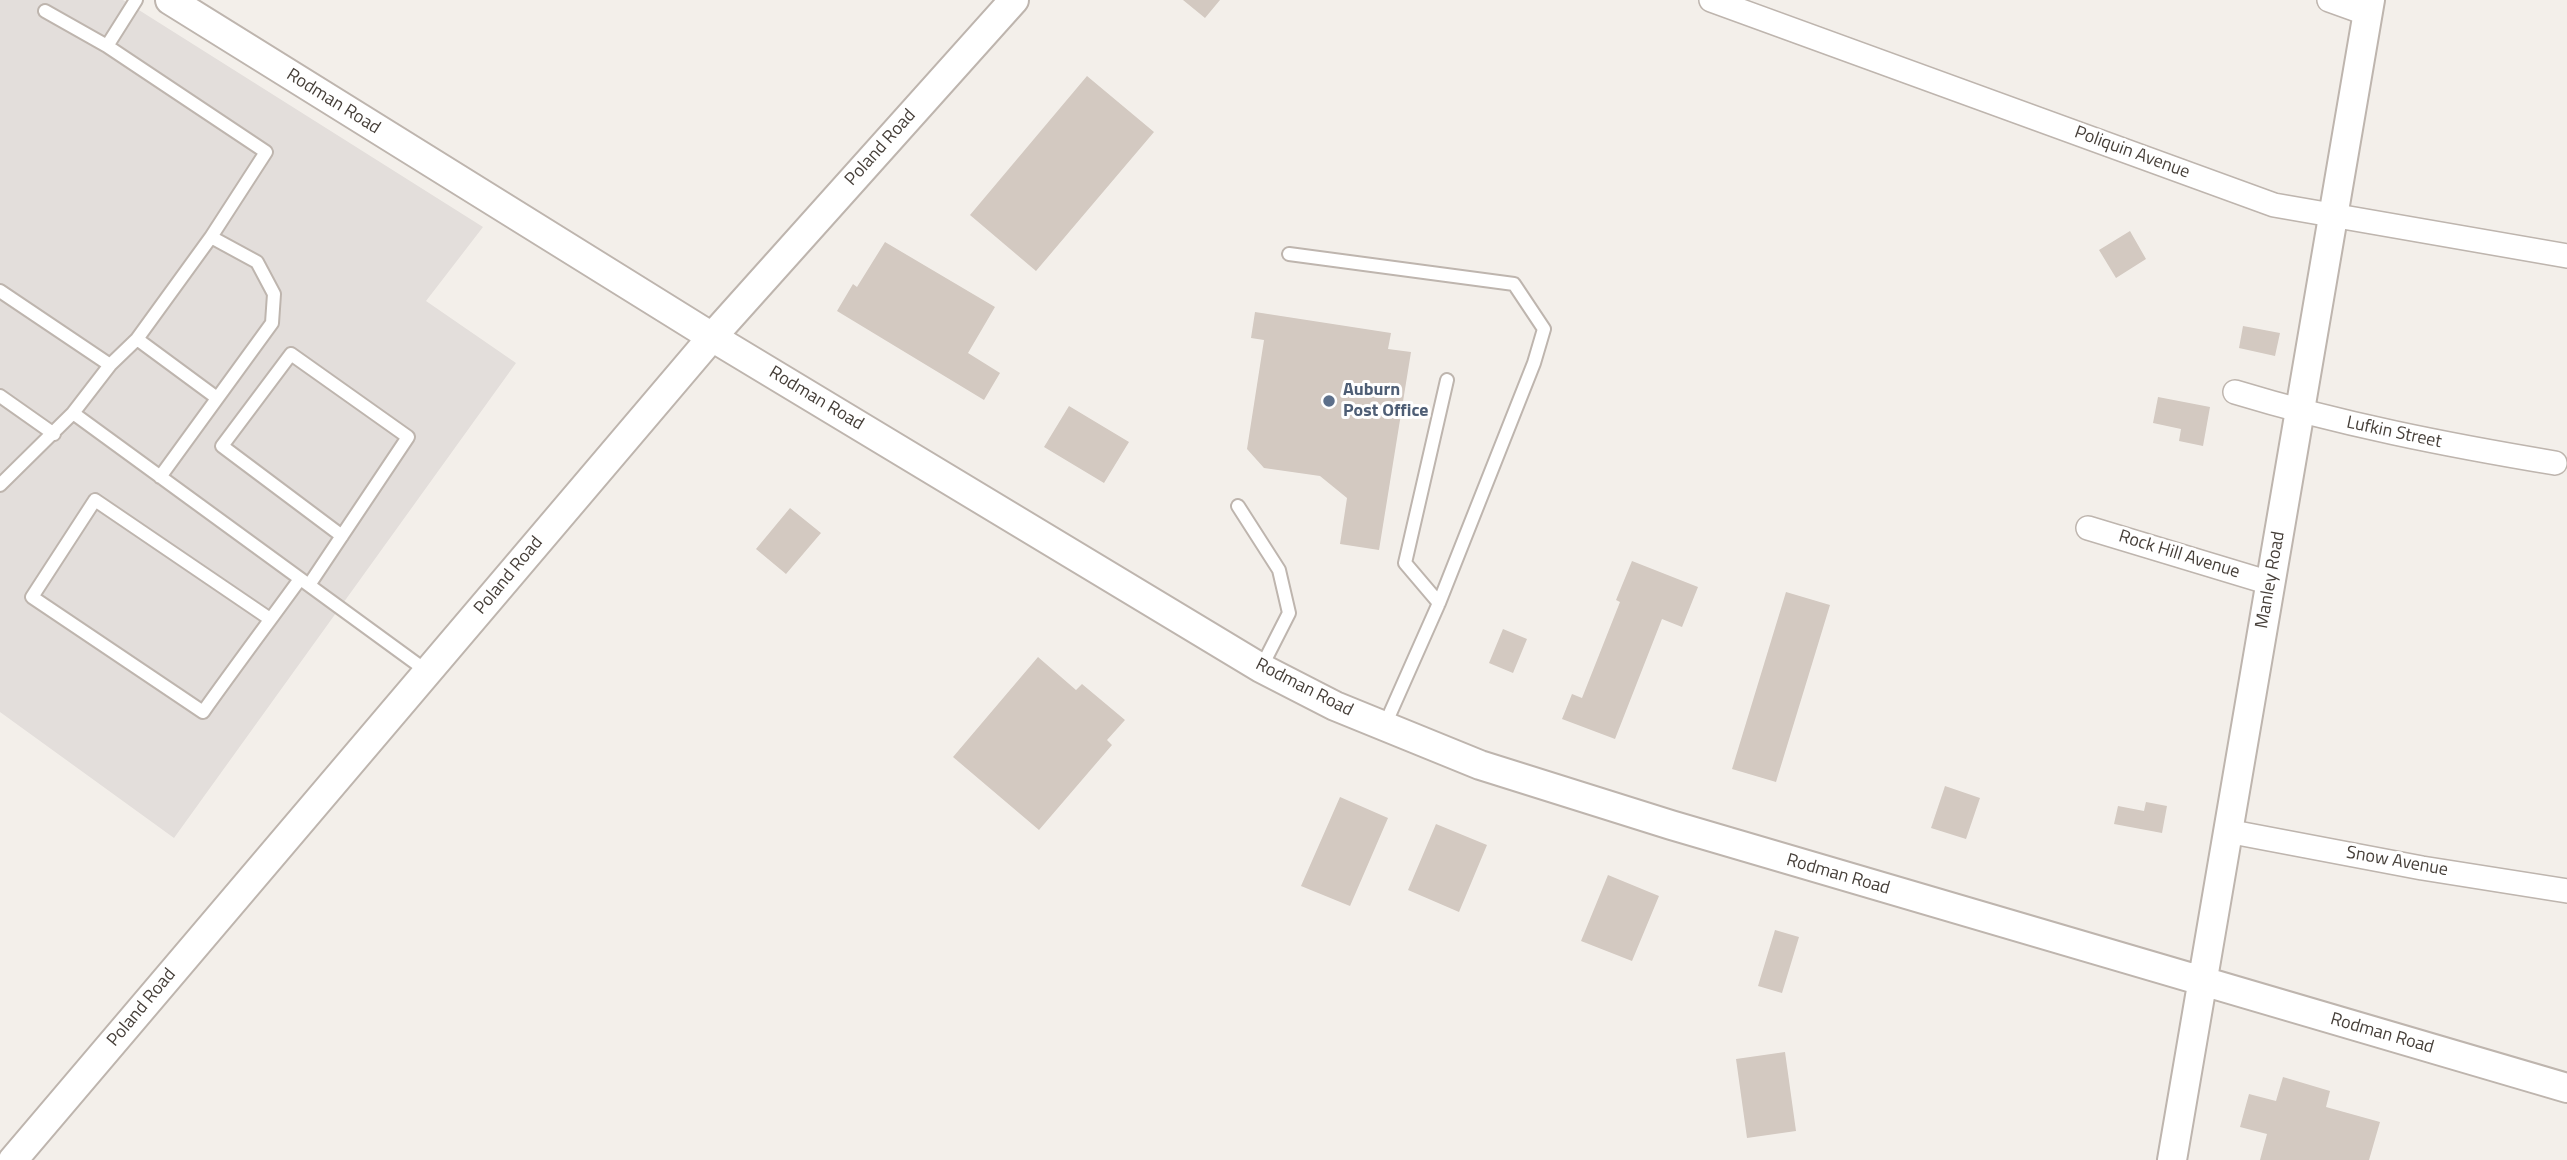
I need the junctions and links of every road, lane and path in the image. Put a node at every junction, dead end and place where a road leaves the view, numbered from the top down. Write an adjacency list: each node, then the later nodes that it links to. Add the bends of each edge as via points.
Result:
1 (136, 0): 8 (lane)
2 (170, 0): 14 (street, Rodman Road)
3 (1014, 0): 14 (street, Poland Road)
4 (1711, 0): 9 (street, Poliquin Avenue, via 2274,205)
5 (2329, 0): 6 (street)
6 (2369, 7): 9 (street, Manley Road)
7 (45, 11): 8 (lane)
8 (107, 46): 10 (lane, via 266,152)
9 (2334, 215): 12 (street, Poliquin Avenue); 21 (street, Manley Road)
10 (211, 237): 15 (lane); 20 (lane, via 257,262 274,294 272,323)
11 (1289, 254): 32 (lane, via 1514,284 1545,329)
12 (2567, 256)
13 (0, 291): 16 (lane)
14 (712, 337): 34 (street, Rodman Road); 35 (street, Poland Road)
15 (137, 339): 16 (lane); 20 (lane)
16 (110, 365): 22 (lane)
17 (1447, 380): 32 (lane, via 1405,563)
18 (2235, 392): 21 (street, Lufkin Street)
19 (0, 396): 23 (lane)
20 (217, 398): 25 (lane)
21 (2300, 412): 24 (street, Lufkin Street, via 2426,441); 31 (street, Manley Road)
22 (73, 413): 23 (lane); 25 (lane)
23 (54, 434): 26 (lane)
24 (2555, 463)
25 (160, 477): 30 (lane)
26 (0, 485)
27 (1238, 506): 34 (lane, via 1279,570 1289,613)
28 (2088, 527): 31 (street, Rock Hill Avenue)
29 (342, 536): 29 (lane, via 408,437 291,354 222,446); 30 (lane)
30 (304, 582): 33 (lane); 35 (lane)
31 (2270, 583): 37 (street, Manley Road)
32 (1439, 603): 36 (lane)
33 (271, 619): 33 (lane, via 203,712 32,597 95,500)
34 (1261, 668): 36 (street, Rodman Road)
35 (428, 672): 41 (street, Poland Road)
36 (1384, 727): 39 (street, Rodman Road, via 1480,765 1671,825)
37 (2227, 831): 38 (street, Snow Avenue); 39 (street, Manley Road)
38 (2567, 891)
39 (2203, 982): 40 (street, Rodman Road); 42 (street, Manley Road)
40 (2567, 1088)
41 (13, 1160)
42 (2172, 1160)

